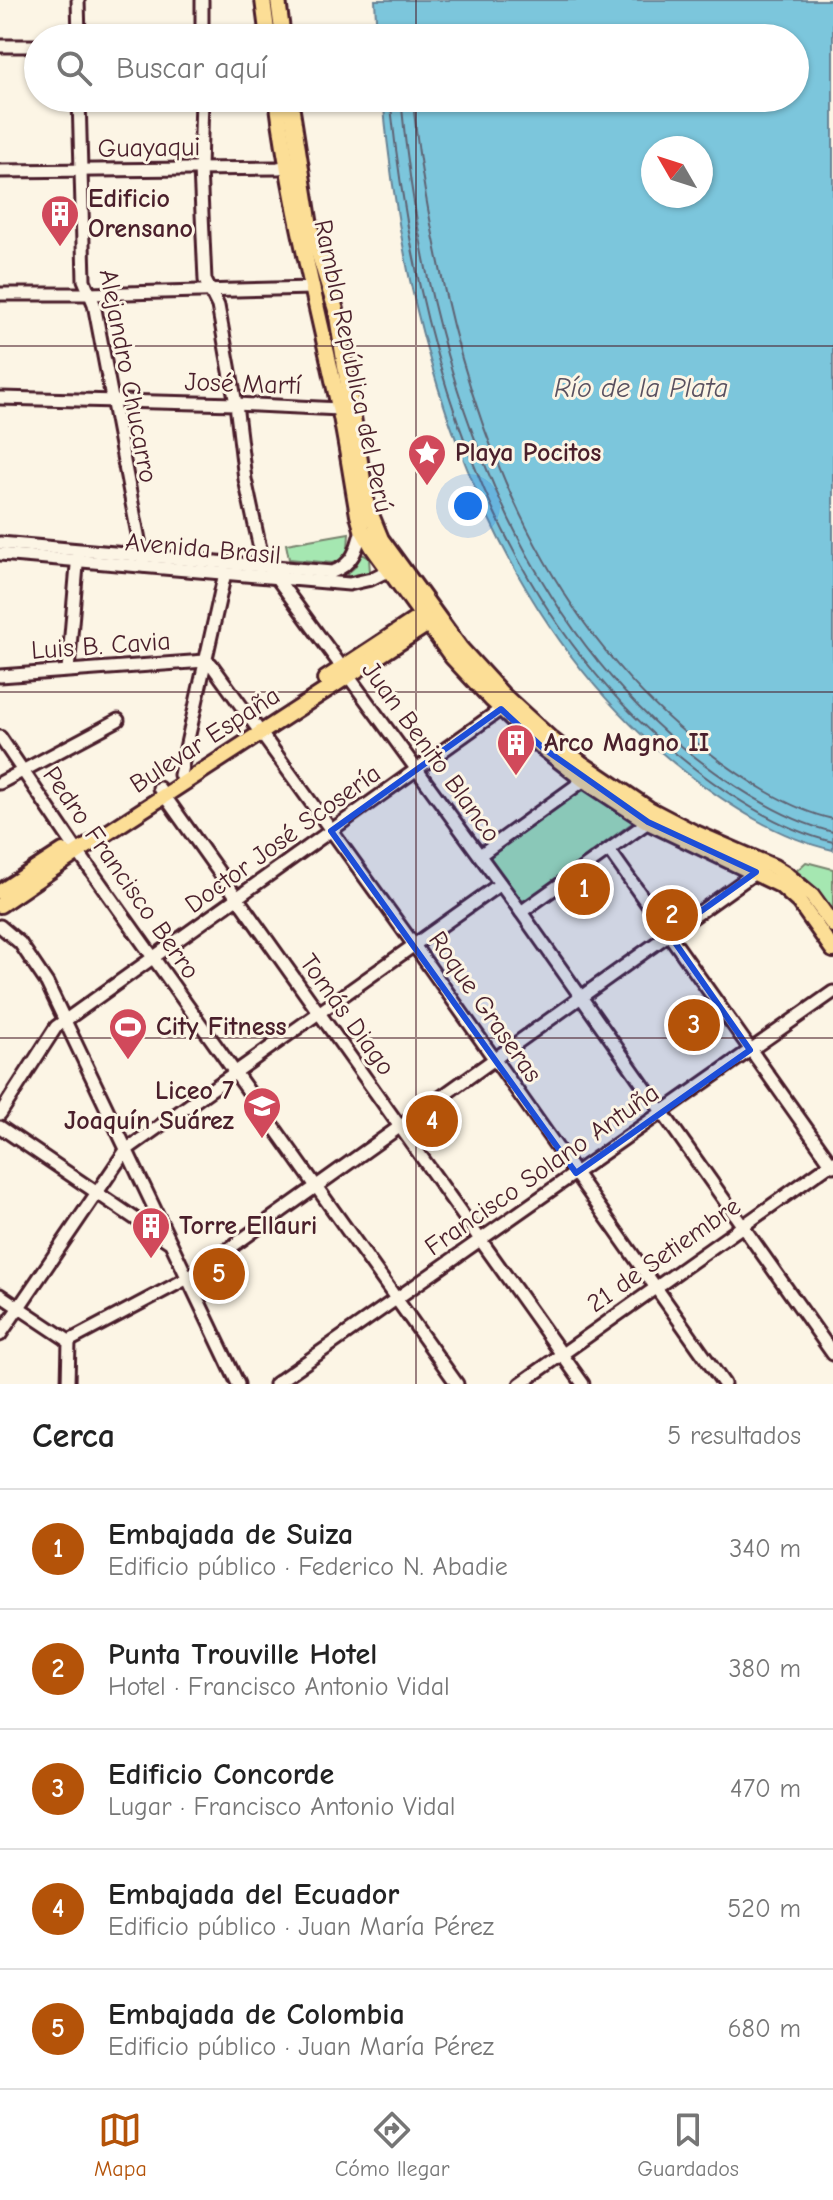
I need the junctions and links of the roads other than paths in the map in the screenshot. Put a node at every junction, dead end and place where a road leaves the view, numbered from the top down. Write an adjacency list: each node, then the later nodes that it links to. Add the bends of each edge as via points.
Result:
1 (78, 0): 5 (street)
2 (202, 0): 6 (street)
3 (263, 0): 7 (main road)
4 (278, 0): 8 (main road)
5 (79, 24)
6 (202, 24)
7 (266, 24)
8 (281, 24)
9 (0, 46): 10 (street)
10 (24, 46)
11 (79, 112): 20 (street, Alejandro Chucarro)
12 (202, 112): 18 (street, Juan Benito Blanco)
13 (280, 112): 17 (main road, Rambla República del Perú)
14 (286, 112): 16 (main road)
15 (292, 112): 16 (main road, Rambla República del Perú)
16 (294, 126): 17 (main road, Rambla República del Perú)
17 (293, 166): 18 (street, Guayaqui); 21 (main road, Rambla República del Perú); 25 (main road, Rambla República del Perú)
18 (200, 169): 20 (street, Guayaqui); 22 (street, Juan Benito Blanco, via 205,280)
19 (0, 171): 20 (street, Guayaqui)
20 (80, 171): 24 (street, Alejandro Chucarro)
21 (312, 288): 22 (street); 25 (main road, via 322,294); 29 (main road, Rambla República del Perú)
22 (210, 291): 24 (street); 28 (street, Juan Benito Blanco, via 218,306)
23 (0, 294): 24 (street)
24 (88, 294): 27 (street, Alejandro Chucarro)
25 (340, 336): 36 (main road, Rambla República del Perú, via 369,513)
26 (0, 398): 27 (street, José Martí)
27 (112, 402): 28 (street, José Martí); 34 (street, Alejandro Chucarro)
28 (236, 404): 29 (street, José Martí); 35 (street, Juan Benito Blanco, via 245,479)
29 (340, 409): 30 (main road, Rambla República del Perú)
30 (362, 529): 35 (street, Avenida Brasil, via 354,557 337,571); 36 (main road, Rambla República del Perú)
31 (0, 543): 33 (street, Avenida Brasil)
32 (0, 554): 33 (street, Avenida Brasil)
33 (78, 555): 34 (street, Avenida Brasil); 41 (street)
34 (142, 560): 35 (street, Avenida Brasil); 37 (street, Avenida Brasil)
35 (267, 566): 38 (street, Juan Benito Blanco)
36 (394, 568): 38 (street, Avenida Brasil, via 349,584); 39 (main road, Rambla República del Perú)
37 (225, 573): 38 (street, Avenida Brasil); 40 (street)
38 (276, 578): 42 (street, Juan Benito Blanco)
39 (429, 619): 42 (main road, Bulevar España); 44 (main road, Rambla República del Perú, via 452,657); 65 (main road, Rambla República del Perú, via 502,694 581,763 671,821 774,867 806,890)
40 (205, 661): 41 (street, Luis B. Cavia); 46 (street, Roque Graseras); 50 (street)
41 (68, 670): 43 (street, Luis B. Cavia)
42 (345, 672): 46 (main road, Bulevar España); 49 (street, Juan Benito Blanco)
43 (0, 676)
44 (501, 709): 49 (street, Doctor José Scosería); 51 (main road, Rambla República del Perú)
45 (118, 720): 48 (street)
46 (258, 729): 50 (main road, Bulevar España); 53 (main road, Bulevar España); 55 (street, Roque Graseras)
47 (0, 737): 48 (street, Pedro Francisco Berro)
48 (22, 770): 52 (street); 56 (street, Pedro Francisco Berro)
49 (417, 770): 55 (street, Doctor José Scosería); 58 (street, Juan Benito Blanco)
50 (180, 775): 53 (main road, Bulevar España)
51 (584, 780): 54 (main road, Rambla República del Perú); 58 (street)
52 (0, 783)
53 (162, 792): 56 (main road, Bulevar España); 62 (street, Tomás Diago)
54 (648, 822): 57 (street); 59 (main road, Rambla República del Perú)
55 (331, 831): 62 (street, Doctor José Scosería); 68 (street, Roque Graseras)
56 (75, 848): 61 (main road, Bulevar España); 63 (main road, Bulevar España); 70 (street, Pedro Francisco Berro)
57 (609, 850): 64 (street); 67 (street)
58 (480, 855): 60 (street, Juan Benito Blanco)
59 (756, 872): 67 (street); 69 (main road, Rambla República del Perú, via 799,902)
60 (500, 884): 64 (street, Juan Benito Blanco); 68 (street)
61 (0, 892)
62 (237, 899): 70 (street, Doctor José Scosería); 73 (street, Tomás Diago)
63 (0, 905)
64 (521, 912): 72 (street, Juan Benito Blanco)
65 (833, 925)
66 (0, 926): 74 (street, via 34,961)
67 (669, 934): 72 (street); 75 (street)
68 (414, 945): 73 (street); 76 (street, Roque Graseras)
69 (833, 950)
70 (153, 959): 74 (street, Doctor José Scosería); 77 (street, Pedro Francisco Berro)
71 (833, 992): 75 (street, Francisco Solano Antuña)
72 (581, 998): 76 (street); 78 (street, Juan Benito Blanco)
73 (319, 1014): 77 (street); 81 (street, Tomás Diago)
74 (65, 1022): 79 (street, Doctor José Scosería, via 56,1027); 82 (street)
75 (750, 1050): 78 (street, Francisco Solano Antuña); 83 (street)
76 (496, 1060): 81 (street); 84 (street, Roque Graseras)
77 (235, 1074): 82 (street); 85 (street, Pedro Francisco Berro)
78 (662, 1112): 84 (street, Francisco Solano Antuña); 87 (street, Juan Benito Blanco)
79 (0, 1114)
80 (0, 1127): 86 (street)
81 (400, 1127): 85 (street); 88 (street, Tomás Diago)
82 (126, 1150): 86 (street); 89 (street)
83 (832, 1164): 87 (street, 21 de Setiembre)
84 (576, 1173): 88 (street, Francisco Solano Antuña); 91 (street, Roque Graseras)
85 (315, 1186): 90 (street); 93 (street, Pedro Francisco Berro)
86 (96, 1192): 89 (street); 94 (street)
87 (743, 1226): 91 (street, 21 de Setiembre); 98 (street, Juan Benito Blanco)
88 (481, 1240): 93 (street, Francisco Solano Antuña); 97 (street, Tomás Diago)
89 (172, 1244): 90 (street)
90 (188, 1278): 96 (street); 100 (street)
91 (656, 1288): 97 (street, 21 de Setiembre); 105 (street, Roque Graseras)
92 (0, 1295): 94 (street)
93 (396, 1299): 101 (street, Francisco Solano Antuña); 102 (street, Pedro Francisco Berro)
94 (19, 1307): 95 (street); 96 (street)
95 (0, 1335)
96 (69, 1341): 99 (street)
97 (562, 1354): 103 (street, 21 de Setiembre); 104 (street, Tomás Diago)
98 (833, 1354)
99 (68, 1384)
100 (238, 1384)
101 (275, 1384)
102 (457, 1384)
103 (520, 1384)
104 (583, 1384)
105 (724, 1384)

